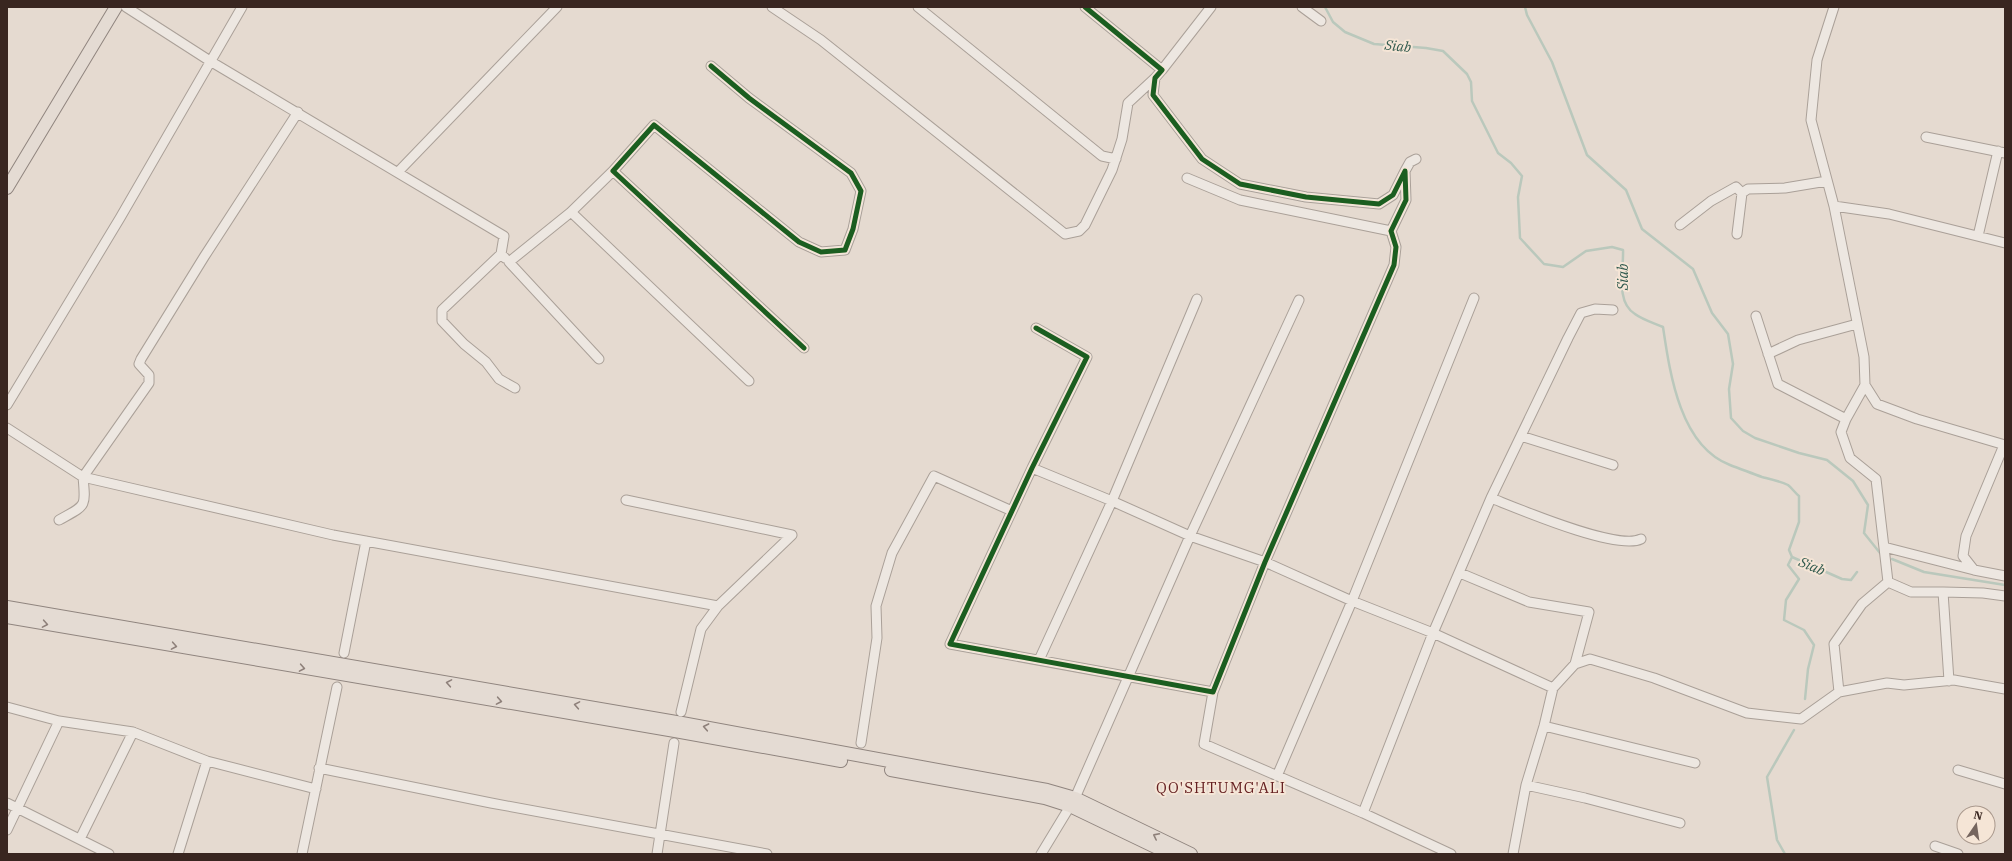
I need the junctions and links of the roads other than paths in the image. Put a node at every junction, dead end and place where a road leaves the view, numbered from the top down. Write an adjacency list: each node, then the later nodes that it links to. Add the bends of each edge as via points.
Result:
1 (116, 7): 26 (main road)
2 (126, 7): 12 (street)
3 (242, 7): 12 (street)
4 (556, 7): 23 (street)
5 (772, 7): 19 (street, via 821,40 1064,234 1079,232 1085,225)
6 (918, 7): 19 (street, via 1102,156)
7 (1085, 7): 14 (street)
8 (1211, 7): 14 (street)
9 (1302, 7): 11 (street)
10 (1834, 7): 25 (street, via 1817,60 1811,120)
11 (1321, 21)
12 (210, 61): 16 (street); 50 (street, via 120,218)
13 (711, 66): 21 (street, via 749,98 852,173 861,191 853,229 845,250 821,252 799,242 654,125)
14 (1162, 70): 15 (street)
15 (1155, 78): 19 (street, via 1128,103); 22 (street, via 1153,95 1202,159 1240,184 1306,197 1379,204 1393,195)
16 (298, 112): 23 (street); 57 (street, via 141,359 139,364 149,375 149,383)
17 (1926, 137): 18 (street)
18 (2002, 152): 33 (street)
19 (1116, 159)
20 (1416, 159): 22 (street, via 1410,162)
21 (614, 171): 29 (street); 44 (street)
22 (1405, 171): 31 (street, via 1406,200)
23 (398, 172): 35 (street, via 504,236)
24 (1187, 178): 31 (street, via 1240,200)
25 (1827, 181): 27 (street, via 1785,188 1748,189); 28 (street)
26 (7, 188)
27 (1742, 193): 30 (street, via 1736,187 1711,201); 32 (street)
28 (1834, 206): 33 (street, via 1889,214); 42 (street)
29 (571, 212): 36 (street); 47 (street)
30 (1680, 225)
31 (1391, 231): 67 (street, via 1396,247 1394,265)
32 (1738, 234)
33 (1978, 236): 34 (street)
34 (2005, 243)
35 (501, 254): 36 (street); 49 (street, via 442,310 442,321 486,362 499,379)
36 (509, 262): 46 (street)
37 (1474, 298): 74 (street)
38 (1197, 299): 60 (street)
39 (1299, 300): 63 (street)
40 (1613, 310): 53 (street, via 1595,309 1581,313)
41 (1756, 316): 45 (street)
42 (1857, 324): 45 (street, via 1798,340); 48 (street, via 1864,357)
43 (1036, 328): 56 (street, via 1087,357)
44 (804, 348)
45 (1768, 354): 51 (street, via 1778,384)
46 (599, 359)
47 (749, 381)
48 (1865, 385): 51 (street); 54 (street, via 1877,404)
49 (515, 388)
50 (7, 405)
51 (1846, 419): 66 (street, via 1842,432 1850,458 1876,479)
52 (7, 428): 57 (street)
53 (1521, 436): 55 (street); 58 (street)
54 (2004, 445): 68 (street, via 1966,536 1963,556)
55 (1613, 465)
56 (1032, 468): 60 (street); 61 (street)
57 (83, 477): 62 (street, via 86,500 84,504); 65 (street)
58 (1491, 498): 64 (street, via 1572,529 1626,542); 69 (street)
59 (626, 500): 75 (street, via 792,535)
60 (1112, 501): 63 (street); 80 (street)
61 (1012, 511): 80 (street, via 950,644); 95 (street, via 934,476 892,554 876,606 877,638)
62 (60, 520)
63 (1190, 536): 67 (street); 82 (street)
64 (1641, 539)
65 (366, 541): 75 (street); 79 (street)
66 (1884, 547): 68 (street); 71 (street)
67 (1265, 562): 74 (street); 87 (street)
68 (1974, 570): 70 (street)
69 (1460, 573): 78 (street); 81 (street, via 1529,602 1589,612)
70 (2005, 576)
71 (1888, 582): 72 (street, via 1911,592); 88 (street, via 1862,604 1834,644)
72 (1942, 592): 73 (street); 83 (street)
73 (2005, 596)
74 (1352, 601): 78 (street); 100 (street)
75 (718, 606): 90 (street, via 701,629)
76 (7, 607): 104 (main road, one-way to 76, via 1047,790 682,723)
77 (7, 617): 104 (main road, one-way to 104, via 675,731)
78 (1433, 633): 85 (street); 107 (street)
79 (344, 653)
80 (1039, 660): 82 (street)
81 (1574, 664): 85 (street); 88 (street, via 1590,659 1654,678 1747,713 1801,718)
82 (1130, 677): 87 (street); 104 (street)
83 (1949, 680): 86 (street); 88 (street, via 1904,685 1887,683)
84 (337, 687): 98 (street)
85 (1553, 688): 92 (street)
86 (2005, 689)
87 (1213, 692): 100 (street, via 1204,744)
88 (1839, 692)
89 (7, 707): 91 (street)
90 (682, 712)
91 (60, 721): 93 (street); 106 (street)
92 (1544, 726): 97 (street); 102 (street)
93 (133, 732): 96 (street); 111 (street)
94 (674, 743): 110 (street)
95 (861, 743)
96 (207, 761): 103 (street); 114 (street)
97 (1695, 763)
98 (319, 768): 103 (street); 110 (street)
99 (1958, 770): 101 (street)
100 (1277, 776): 107 (street)
101 (2005, 784)
102 (1526, 785): 108 (street); 122 (street)
103 (316, 789): 115 (street)
104 (1072, 802): 118 (street); 119 (main road); 120 (main road, one-way to 104, via 1141,828)
105 (7, 803): 106 (street)
106 (18, 809): 109 (street); 111 (street)
107 (1364, 813): 121 (street)
108 (1680, 823)
109 (7, 830)
110 (661, 835): 116 (street); 117 (street)
111 (80, 838): 113 (street)
112 (1935, 846): 123 (street)
113 (109, 854)
114 (178, 854)
115 (302, 854)
116 (657, 854)
117 (767, 854)
118 (1041, 854)
119 (1170, 854)
120 (1191, 854)
121 (1451, 854)
122 (1513, 854)
123 (1958, 854)

